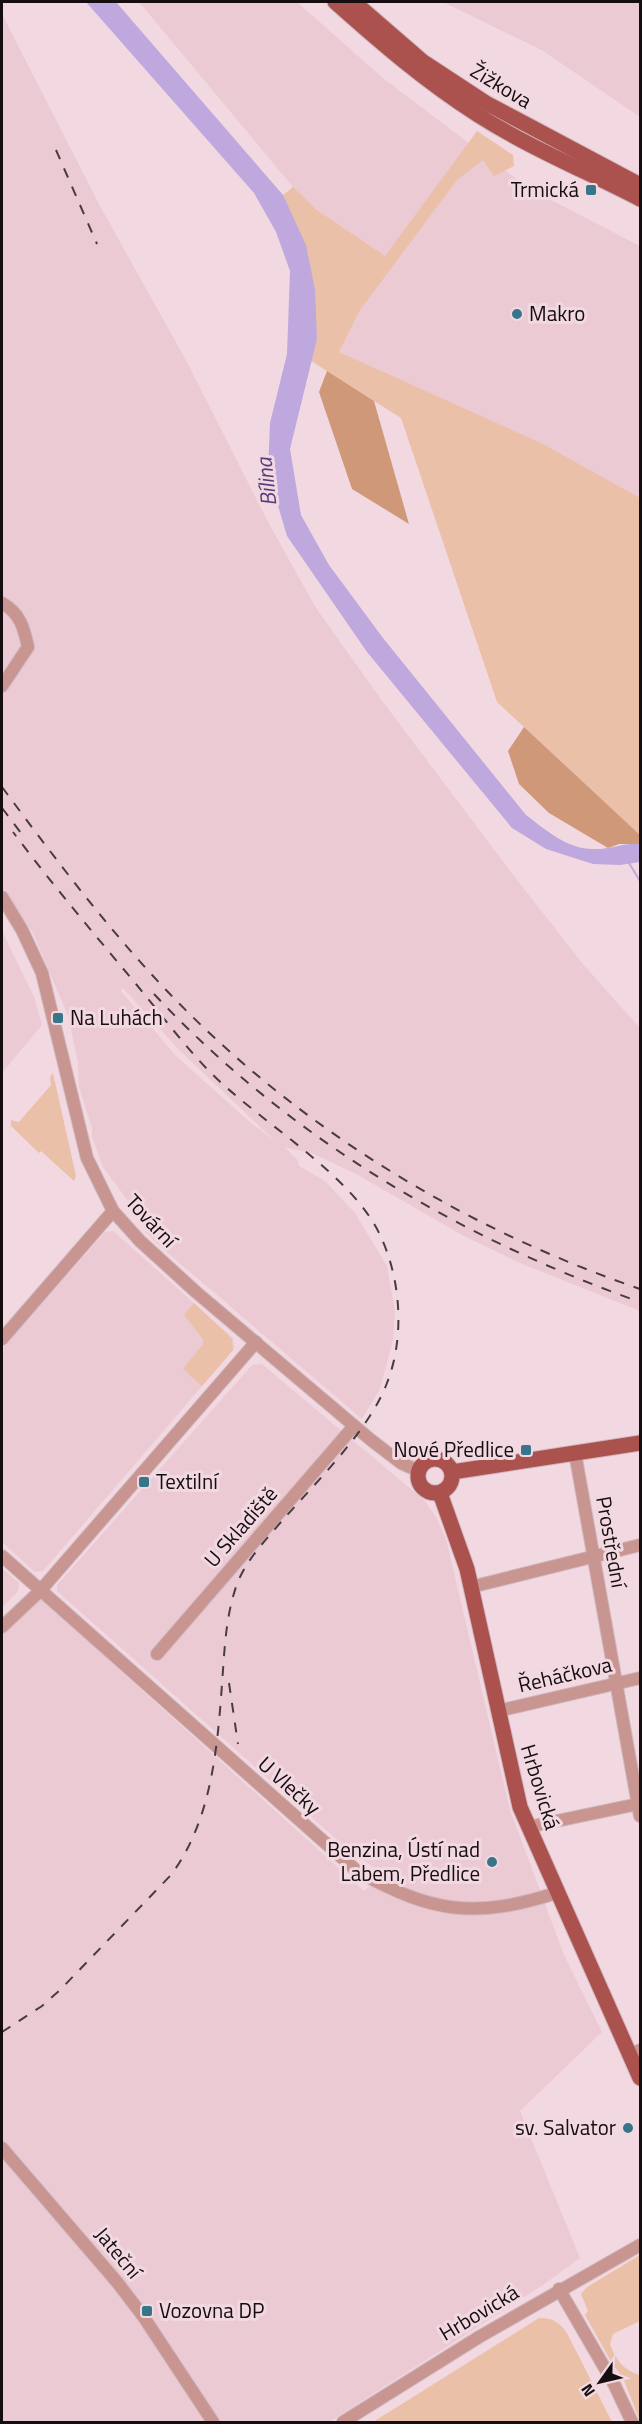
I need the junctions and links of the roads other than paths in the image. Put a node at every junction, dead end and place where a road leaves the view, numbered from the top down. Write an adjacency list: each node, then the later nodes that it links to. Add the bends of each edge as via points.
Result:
1 (335, 2): 4 (main road, Žižkova, via 438,88 496,125)
2 (354, 2): 3 (main road, Žižkova, via 422,61 486,103)
3 (640, 185)
4 (640, 199)
5 (2, 603): 6 (street, via 13,609 28,647)
6 (2, 686)
7 (2, 897): 8 (street, Tovární, via 42,973 87,1158)
8 (113, 1211): 9 (street); 10 (street, Tovární, via 163,1263)
9 (2, 1339)
10 (256, 1342): 11 (street, Tovární); 21 (street)
11 (354, 1426): 14 (street, Tovární, via 401,1463); 23 (street, U Skladiště)
12 (640, 1443): 13 (main road)
13 (575, 1453): 15 (main road); 19 (street, Prostřední)
14 (419, 1471): 15 (main road, via 436,1459); 16 (main road, via 419,1481 425,1490)
15 (452, 1472): 16 (main road, via 451,1484)
16 (440, 1493): 20 (main road, Hrbovická)
17 (640, 1545): 19 (street)
18 (2, 1556): 21 (street, U Vlečky)
19 (594, 1557): 20 (street); 25 (street, Prostřední)
20 (471, 1587): 26 (main road, Hrbovická)
21 (40, 1591): 22 (street); 29 (street, U Vlečky, via 357,1871 400,1894 453,1908 516,1905)
22 (2, 1628)
23 (157, 1654)
24 (640, 1678): 25 (street, Řeháčkova)
25 (616, 1683): 26 (street, Řeháčkova); 27 (street, Prostřední)
26 (498, 1711): 28 (main road, Hrbovická)
27 (639, 1810): 28 (street)
28 (528, 1827): 29 (main road, Hrbovická)
29 (556, 1893): 30 (main road, Hrbovická)
30 (635, 2052): 31 (main road, Hrbovická)
31 (640, 2078)
32 (2, 2148): 35 (street, Jateční, via 124,2290)
33 (640, 2245): 34 (street, Hrbovická)
34 (559, 2289): 36 (street, Hrbovická); 37 (street)
35 (213, 2422)
36 (343, 2422)
37 (632, 2422)

